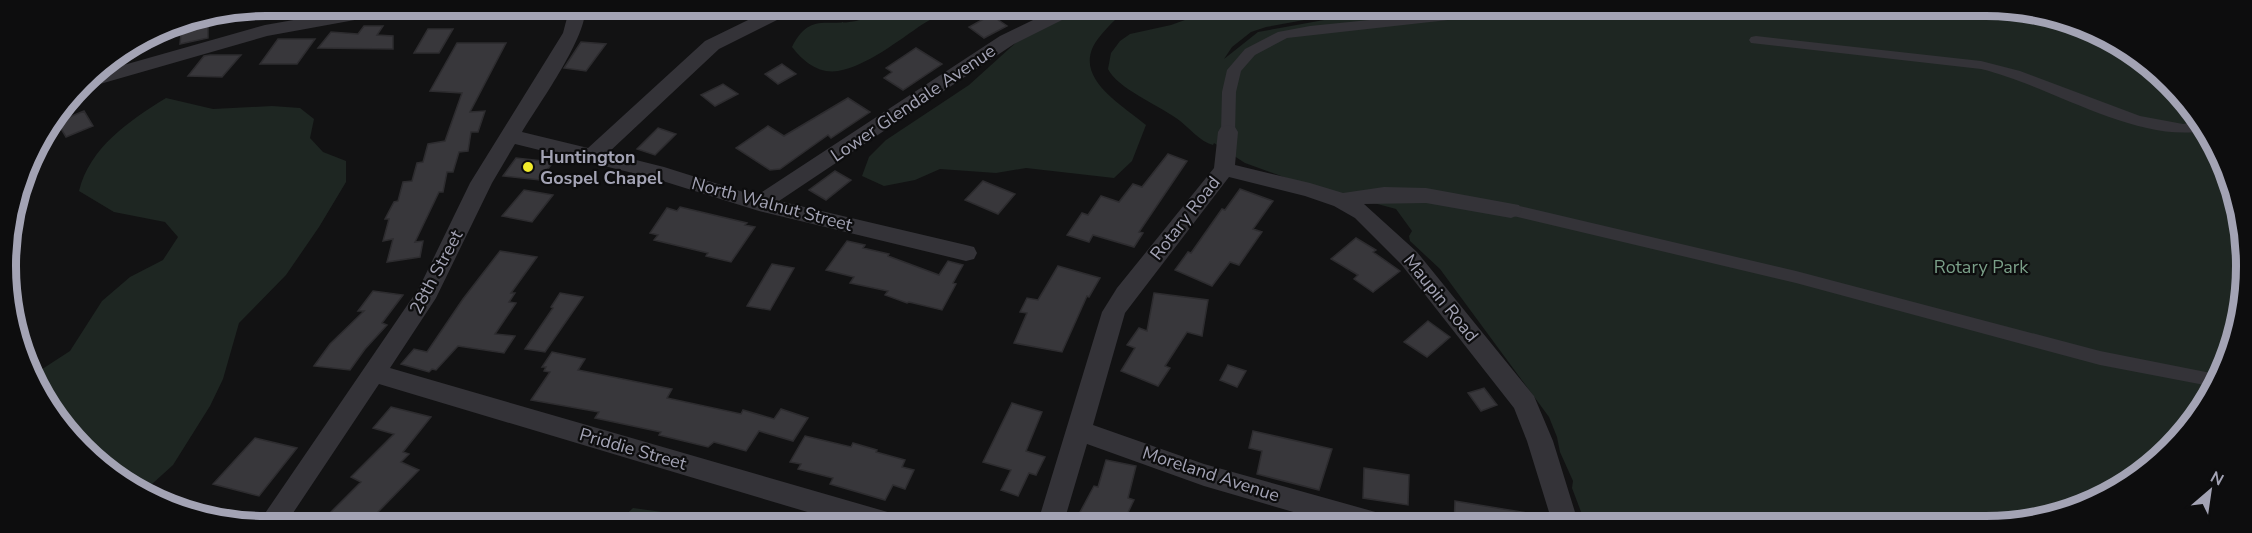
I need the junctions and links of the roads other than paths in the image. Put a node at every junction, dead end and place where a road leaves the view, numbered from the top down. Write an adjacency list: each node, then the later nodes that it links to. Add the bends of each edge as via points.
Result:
1 (281, 16): 7 (street)
2 (346, 16): 7 (street)
3 (576, 16): 12 (street, 28th Street, via 572,33)
4 (771, 16): 13 (street, via 712,45)
5 (1056, 16): 16 (street, Lower Glendale Avenue, via 1007,40)
6 (1448, 16): 11 (street, Rotary Road, via 1310,30 1283,35 1250,52 1234,70)
7 (282, 27): 9 (street)
8 (1756, 40): 10 (street, via 1989,66 2147,124 2178,130)
9 (104, 77)
10 (2193, 128)
11 (1227, 132): 14 (street, Rotary Road)
12 (509, 136): 13 (street, North Walnut Street); 19 (street, 28th Street, via 481,183 428,292)
13 (592, 156): 16 (street, North Walnut Street)
14 (1224, 169): 15 (street, Maupin Road); 21 (street, Rotary Road, via 1118,304)
15 (1342, 201): 17 (street, via 1401,195 1454,199); 26 (street, Maupin Road, via 1363,213 1409,258 1516,390 1532,419)
16 (759, 204): 18 (street, North Walnut Street)
17 (1511, 210): 20 (street, via 1796,277 2100,358)
18 (966, 253)
19 (375, 373): 22 (street, 28th Street); 23 (street, Priddie Street)
20 (2209, 379)
21 (1079, 431): 24 (street, Rotary Road); 25 (street, Moreland Avenue, via 1204,475)
22 (276, 516)
23 (860, 516)
24 (1053, 516)
25 (1348, 516)
26 (1563, 516)

